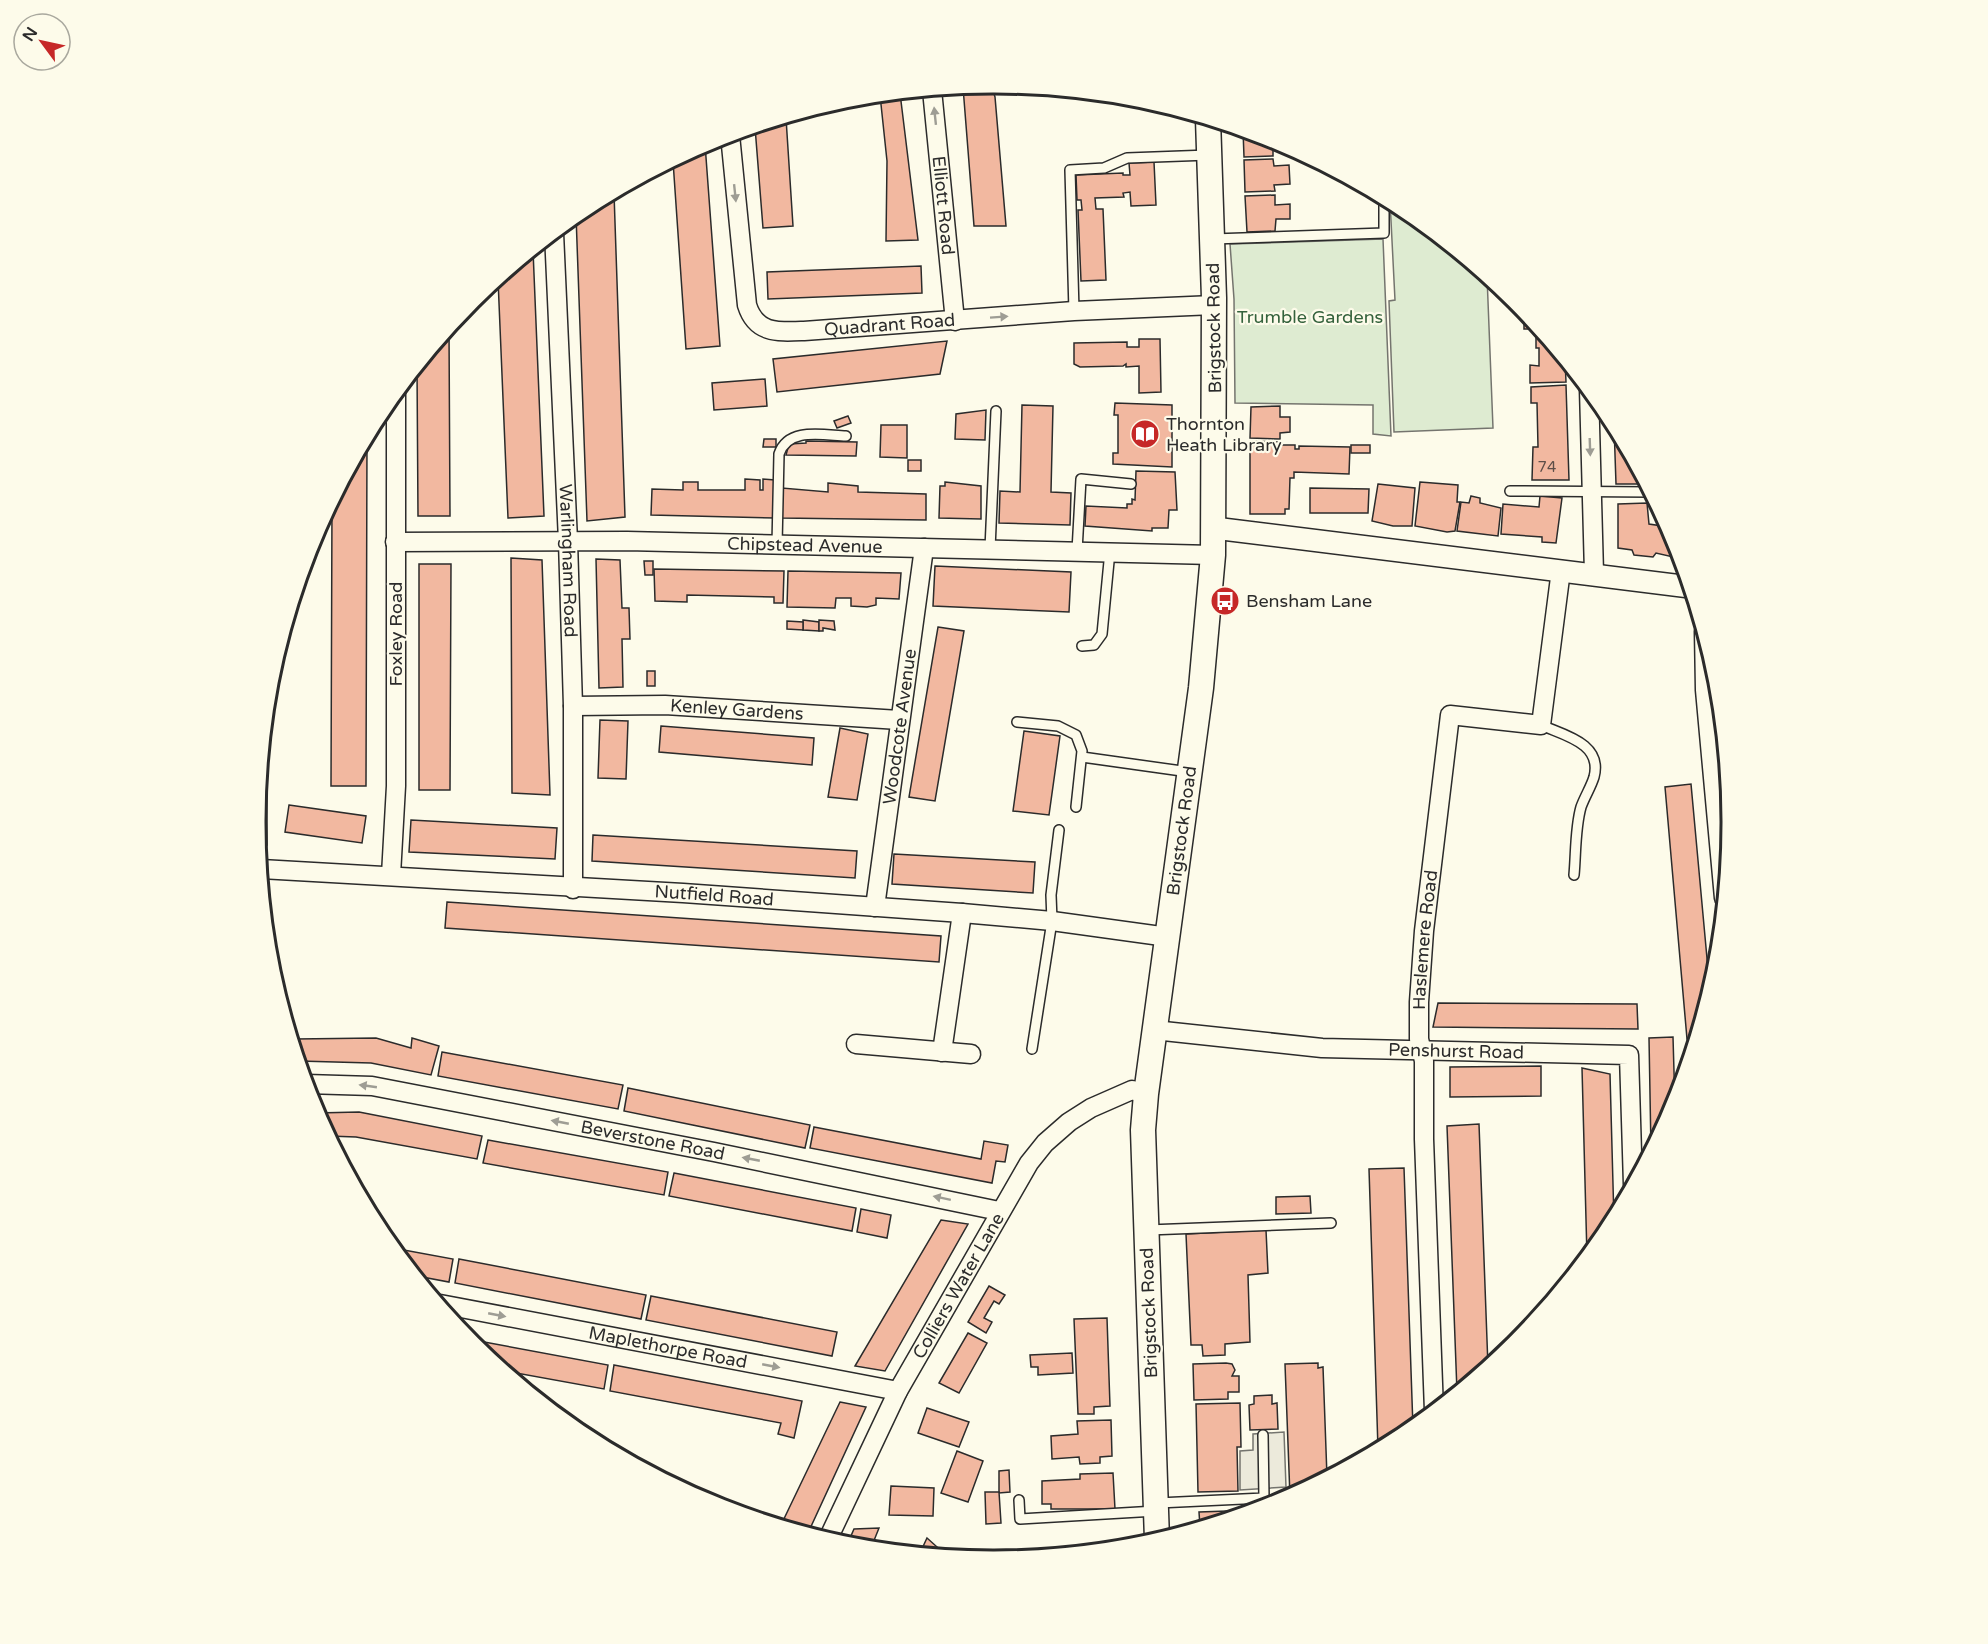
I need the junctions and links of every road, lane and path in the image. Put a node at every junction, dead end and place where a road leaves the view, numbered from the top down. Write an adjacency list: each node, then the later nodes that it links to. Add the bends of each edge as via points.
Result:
1 (933, 97): 10 (street, Elliott Road, one-way to 1)
2 (1208, 127): 4 (main road, Brigstock Road)
3 (731, 144): 10 (street, Quadrant Road, one-way to 10, via 747,305 755,322 776,332)
4 (1210, 155): 6 (main road, Brigstock Road); 9 (lane, via 1127,158 1104,168 1070,170)
5 (1384, 208): 6 (lane, via 1384,233)
6 (1213, 239): 8 (main road, Brigstock Road)
7 (554, 243): 20 (street, Warlingham Road)
8 (1214, 305): 9 (street, Quadrant Road); 19 (main road, Brigstock Road)
9 (1074, 311): 10 (street, Quadrant Road, one-way to 9)
10 (955, 321)
11 (1589, 404): 17 (street, one-way to 17)
12 (396, 408): 21 (street, Foxley Road)
13 (996, 411): 24 (lane)
14 (846, 436): 22 (lane, via 796,435 783,445 779,454)
15 (1131, 484): 25 (lane, via 1081,479)
16 (1509, 491): 17 (lane)
17 (1591, 491): 18 (lane); 29 (street)
18 (1642, 492)
19 (1214, 528): 27 (main road, Brigstock Road); 28 (street)
20 (568, 541): 21 (street, Chipstead Avenue); 22 (street, Chipstead Avenue); 33 (street, Warlingham Road)
21 (395, 543): 43 (street, Foxley Road, via 396,786)
22 (777, 544): 23 (street, Chipstead Avenue)
23 (924, 548): 24 (street, Chipstead Avenue); 34 (street, Woodcote Avenue)
24 (990, 549): 25 (street, Chipstead Avenue)
25 (1077, 551): 26 (street, Chipstead Avenue)
26 (1110, 551): 27 (street, Chipstead Avenue); 31 (lane, via 1102,634 1094,645)
27 (1213, 555): 38 (main road, Brigstock Road)
28 (1561, 570): 29 (street); 36 (street)
29 (1594, 573): 30 (street)
30 (1682, 586)
31 (1082, 646)
32 (1705, 669): 41 (street)
33 (573, 706): 34 (street, Kenley Gardens, via 665,705); 45 (street, Warlingham Road)
34 (899, 720): 46 (street, Woodcote Avenue)
35 (1017, 722): 37 (lane, via 1071,731 1080,742)
36 (1541, 725): 44 (lane, via 1579,741 1595,761 1594,776 1581,808); 53 (street, Haslemere Road, via 1450,715 1421,964)
37 (1082, 757): 38 (lane); 39 (lane)
38 (1189, 772): 49 (main road, Brigstock Road)
39 (1076, 807)
40 (1059, 830): 48 (lane)
41 (1720, 855)
42 (268, 868): 43 (street, Nutfield Road)
43 (391, 875): 45 (street, Nutfield Road)
44 (1574, 875)
45 (573, 889): 46 (street, Nutfield Road)
46 (875, 907): 47 (street, Nutfield Road)
47 (962, 913): 48 (street, Nutfield Road); 54 (street)
48 (1052, 921): 49 (street, Nutfield Road); 52 (lane)
49 (1168, 937): 50 (main road, Brigstock Road)
50 (1155, 1030): 53 (street, Penshurst Road, via 1322,1048); 57 (main road, Brigstock Road)
51 (856, 1044): 54 (street)
52 (1032, 1048)
53 (1420, 1049): 58 (street, Penshurst Road, via 1629,1055); 64 (street, Haslemere Road, via 1425,1061)
54 (942, 1052): 55 (street)
55 (971, 1054)
56 (316, 1084): 59 (street, Beverstone Road, one-way to 56, via 372,1086)
57 (1146, 1094): 59 (street, Colliers Water Lane, via 1132,1090 1069,1122 1045,1143); 61 (main road, Brigstock Road)
58 (1633, 1170)
59 (999, 1211): 63 (street, Colliers Water Lane)
60 (1330, 1223): 61 (lane)
61 (1146, 1230): 69 (main road, Brigstock Road)
62 (451, 1306): 63 (street, Maplethorpe Road, one-way to 63)
63 (898, 1391): 70 (street, Colliers Water Lane)
64 (1434, 1401)
65 (1263, 1435): 66 (lane)
66 (1264, 1497)
67 (1261, 1498): 69 (lane)
68 (1019, 1500): 69 (lane, via 1020,1519)
69 (1156, 1507): 71 (main road, Brigstock Road)
70 (832, 1531)
71 (1157, 1531)

